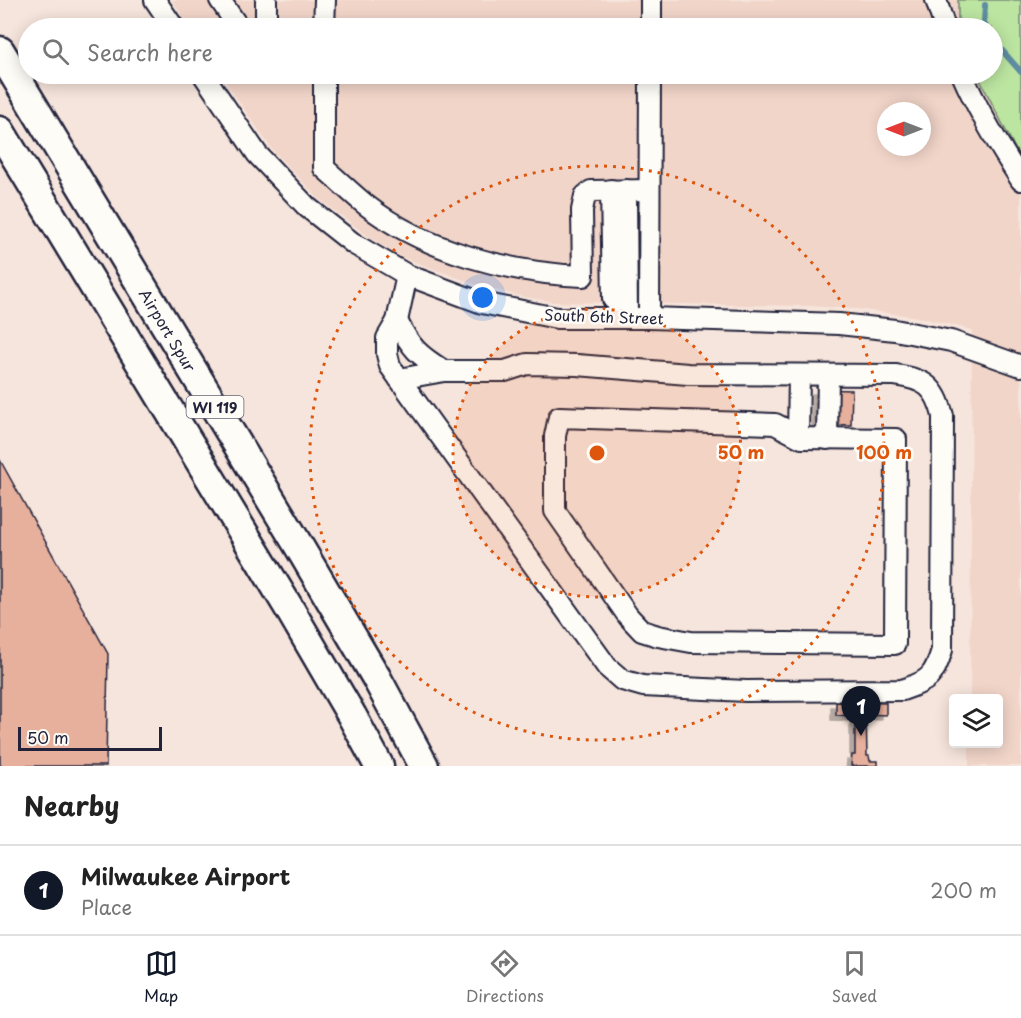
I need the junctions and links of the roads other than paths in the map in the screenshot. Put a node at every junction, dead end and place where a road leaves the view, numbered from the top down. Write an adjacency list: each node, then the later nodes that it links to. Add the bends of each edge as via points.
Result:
1 (155, 0): 7 (street)
2 (220, 0): 8 (street)
3 (266, 0): 9 (street)
4 (325, 0): 10 (street)
5 (651, 0): 11 (street)
6 (936, 0): 12 (street)
7 (167, 18)
8 (232, 18)
9 (266, 18)
10 (324, 18)
11 (651, 18)
12 (942, 18)
13 (0, 51): 14 (highway, Airport Spur / WI 119)
14 (18, 81)
15 (20, 84): 34 (highway, Airport Spur / WI 119, via 376,676)
16 (210, 84): 23 (street, South 6th Street, via 257,154 307,207 354,244)
17 (324, 84): 22 (street, via 324,168 367,206 427,241 494,265 534,273 583,276 583,201 588,192)
18 (648, 84): 22 (street)
19 (966, 84): 21 (street)
20 (0, 131): 33 (highway, WI 119, via 306,636)
21 (1021, 180)
22 (625, 190): 24 (street); 24 (street)
23 (407, 274): 24 (street, South 6th Street, via 482,303 556,318); 25 (street)
24 (626, 318): 26 (street, South 6th Street, via 839,324 895,330 951,341)
25 (397, 321): 27 (street, via 421,357); 30 (street, via 387,338 387,354)
26 (1021, 366)
27 (444, 370): 28 (street, via 505,371 527,364 688,374); 30 (street)
28 (799, 375): 29 (street); 31 (street)
29 (833, 375): 30 (street, via 913,377 929,385 939,399 943,416 942,650 936,670 922,684 902,690 735,690 643,686 622,680 607,667); 32 (street)
30 (399, 379)
31 (798, 436): 32 (street); 32 (street, via 775,424 559,417 555,436 555,511 628,616 642,630 691,642 895,644 896,439)
32 (833, 439)
33 (379, 766)
34 (424, 766)

